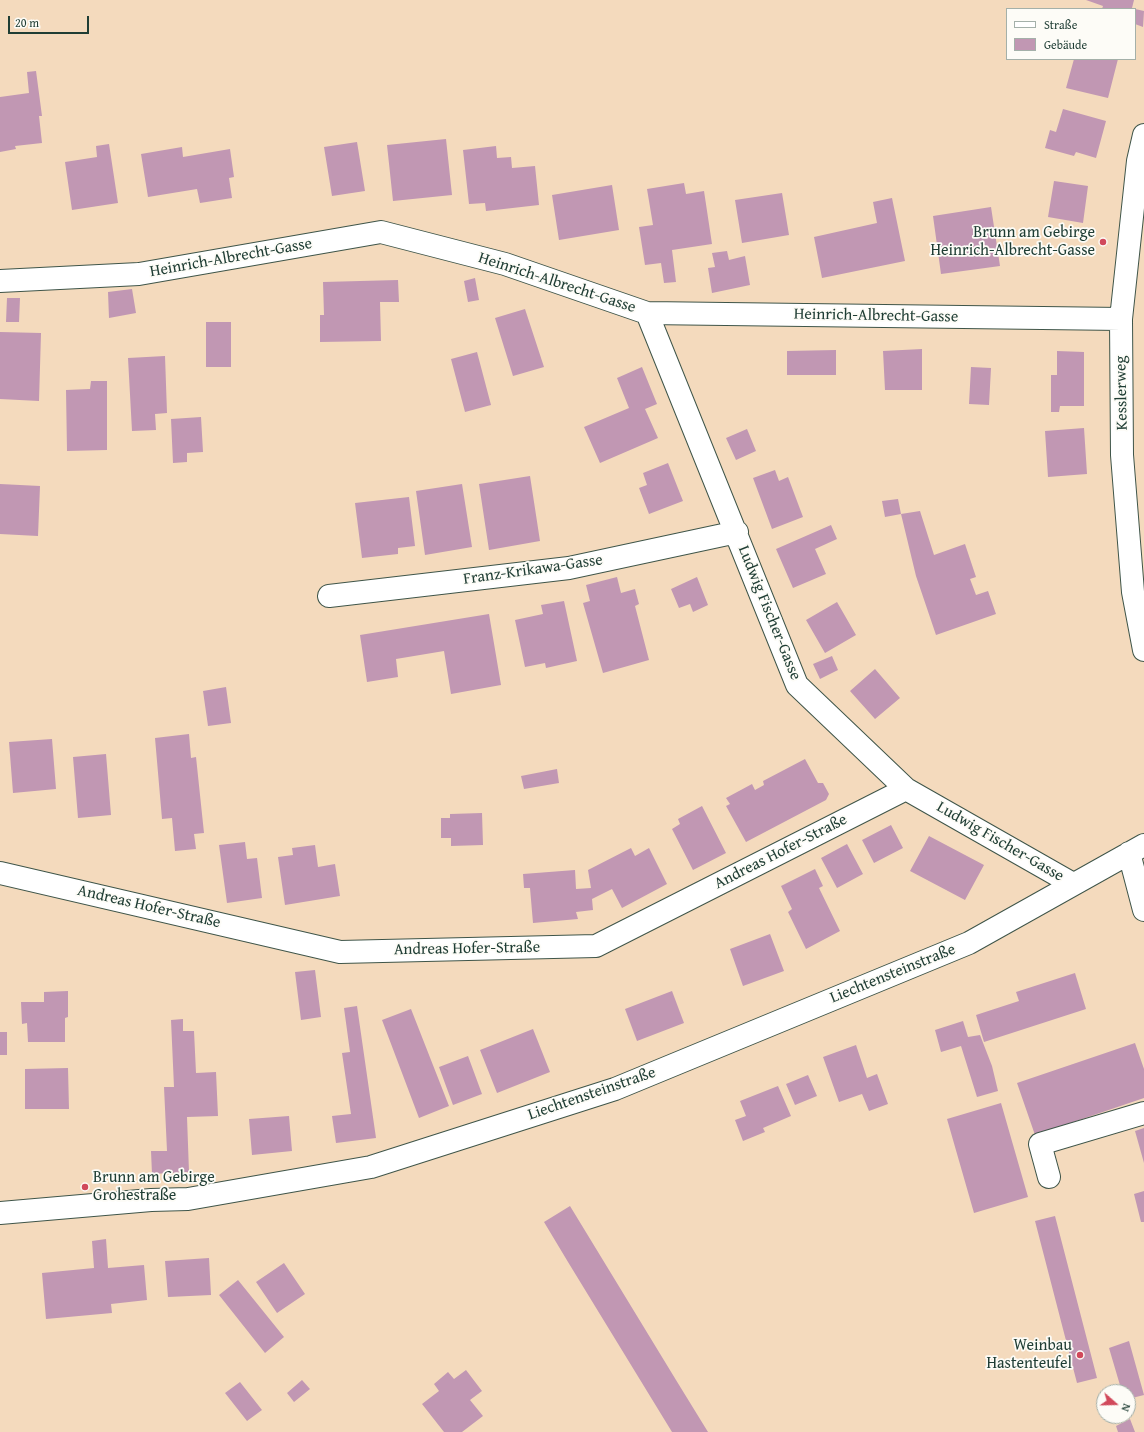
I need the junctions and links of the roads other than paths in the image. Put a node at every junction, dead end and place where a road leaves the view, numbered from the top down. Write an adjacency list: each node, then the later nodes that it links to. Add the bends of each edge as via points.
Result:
1 (1144, 135): 4 (street, Kesslerweg, via 1138,162)
2 (0, 281): 3 (street, Heinrich-Albrecht-Gasse, via 139,274 381,232 505,264)
3 (647, 313): 4 (street, Heinrich-Albrecht-Gasse); 5 (street, Ludwig Fischer-Gasse)
4 (1121, 319): 7 (street, Kesslerweg, via 1123,463 1133,592)
5 (736, 532): 6 (street, Franz-Krikawa-Gasse, via 569,568); 8 (street, Ludwig Fischer-Gasse, via 797,686)
6 (329, 596)
7 (1144, 650)
8 (906, 789): 10 (street, Andreas Hofer-Straße, via 596,946 340,952); 11 (street, Ludwig Fischer-Gasse)
9 (1137, 849): 11 (street, Liechtensteinstraße); 12 (street)
10 (0, 873)
11 (1072, 884): 15 (street, Liechtensteinstraße, via 969,943 615,1089 371,1167 188,1199)
12 (1144, 910)
13 (1144, 1113): 14 (street, via 1040,1144)
14 (1049, 1177)
15 (0, 1213)

